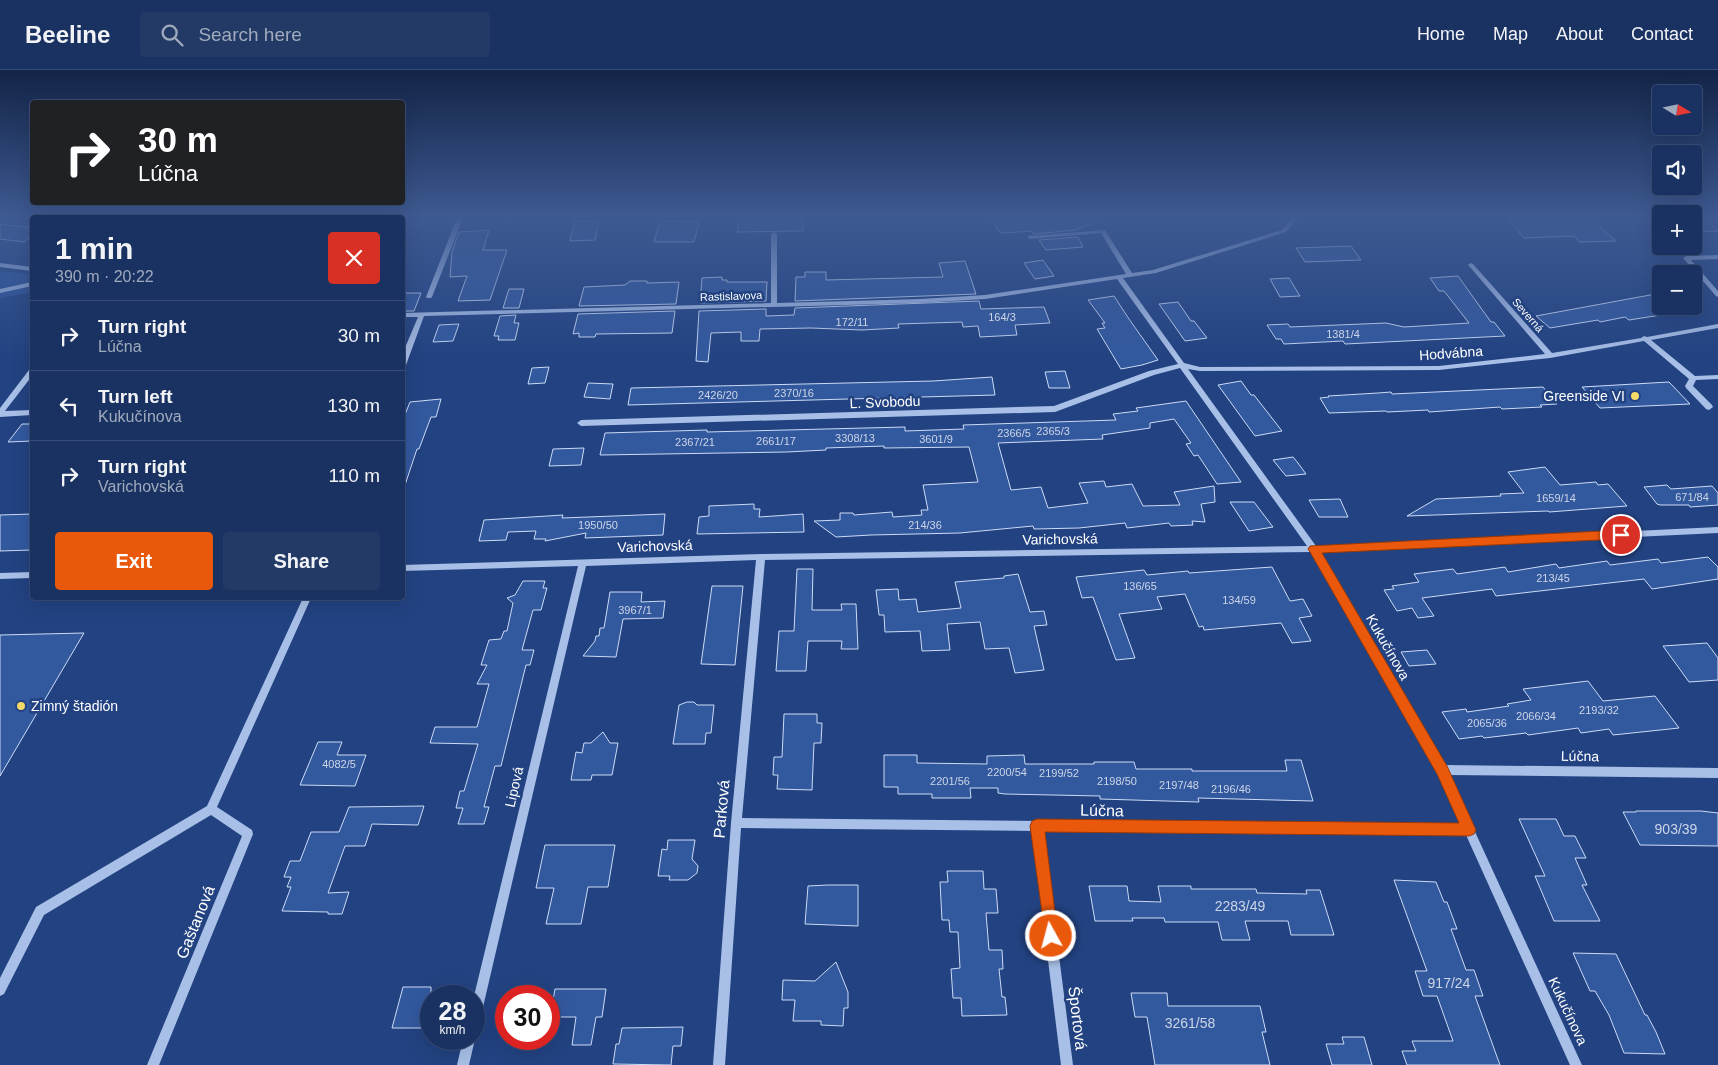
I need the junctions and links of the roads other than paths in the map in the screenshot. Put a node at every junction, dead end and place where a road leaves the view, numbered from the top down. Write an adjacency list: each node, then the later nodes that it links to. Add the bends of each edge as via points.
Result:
1 (442, 264): 14 (street)
2 (774, 264): 15 (street)
3 (1124, 264): 9 (street)
4 (1178, 264): 9 (street, Rastislavova)
5 (1692, 264): 13 (street)
6 (0, 265): 8 (street)
7 (1471, 265): 20 (street, Severná)
8 (30, 269)
9 (1130, 275): 10 (street, Rastislavova)
10 (1119, 277): 15 (street, Rastislavova, via 985,297); 22 (street, Kukučínova)
11 (30, 284): 12 (street)
12 (0, 291)
13 (1718, 294)
14 (429, 297)
15 (774, 305): 17 (street, Rastislavova)
16 (405, 314): 17 (street, Rastislavova)
17 (422, 314): 21 (street)
18 (1718, 326): 19 (street, Hodvábna)
19 (1644, 338): 20 (street, Hodvábna); 24 (street)
20 (1550, 356): 22 (street, Hodvábna, via 1439,368 1200,370)
21 (405, 357)
22 (1182, 365): 31 (street, L. Svobodu, via 1056,409); 33 (street, Kukučínova)
23 (30, 374): 27 (street)
24 (1692, 378): 25 (street); 28 (street, via 1689,386)
25 (1718, 378)
26 (30, 386): 27 (street)
27 (20, 387): 30 (street)
28 (1709, 407)
29 (30, 413): 30 (street)
30 (0, 414)
31 (581, 423)
32 (1718, 530): 33 (street, Varichovská)
33 (1314, 549): 34 (street, Varichovská); 40 (street, Kukučínova)
34 (761, 556): 35 (street, Varichovská); 43 (street, Parková)
35 (583, 562): 36 (street, Varichovská); 47 (street, Lipová)
36 (405, 568)
37 (30, 575): 38 (street)
38 (0, 576)
39 (306, 600): 42 (street)
40 (1442, 770): 41 (street, Lúčna); 45 (street, Kukučínova)
41 (1718, 773)
42 (211, 809): 46 (street, via 40,911); 50 (street, Gaštanová, via 248,834)
43 (736, 823): 44 (street, Lúčna); 52 (street, Parková)
44 (1037, 826): 45 (street, Lúčna); 53 (street, Športová)
45 (1469, 830): 54 (street, Kukučínova)
46 (3, 977): 48 (street)
47 (482, 985)
48 (0, 990)
49 (466, 1050): 51 (street)
50 (153, 1065)
51 (463, 1065)
52 (719, 1065)
53 (1067, 1065)
54 (1576, 1065)

